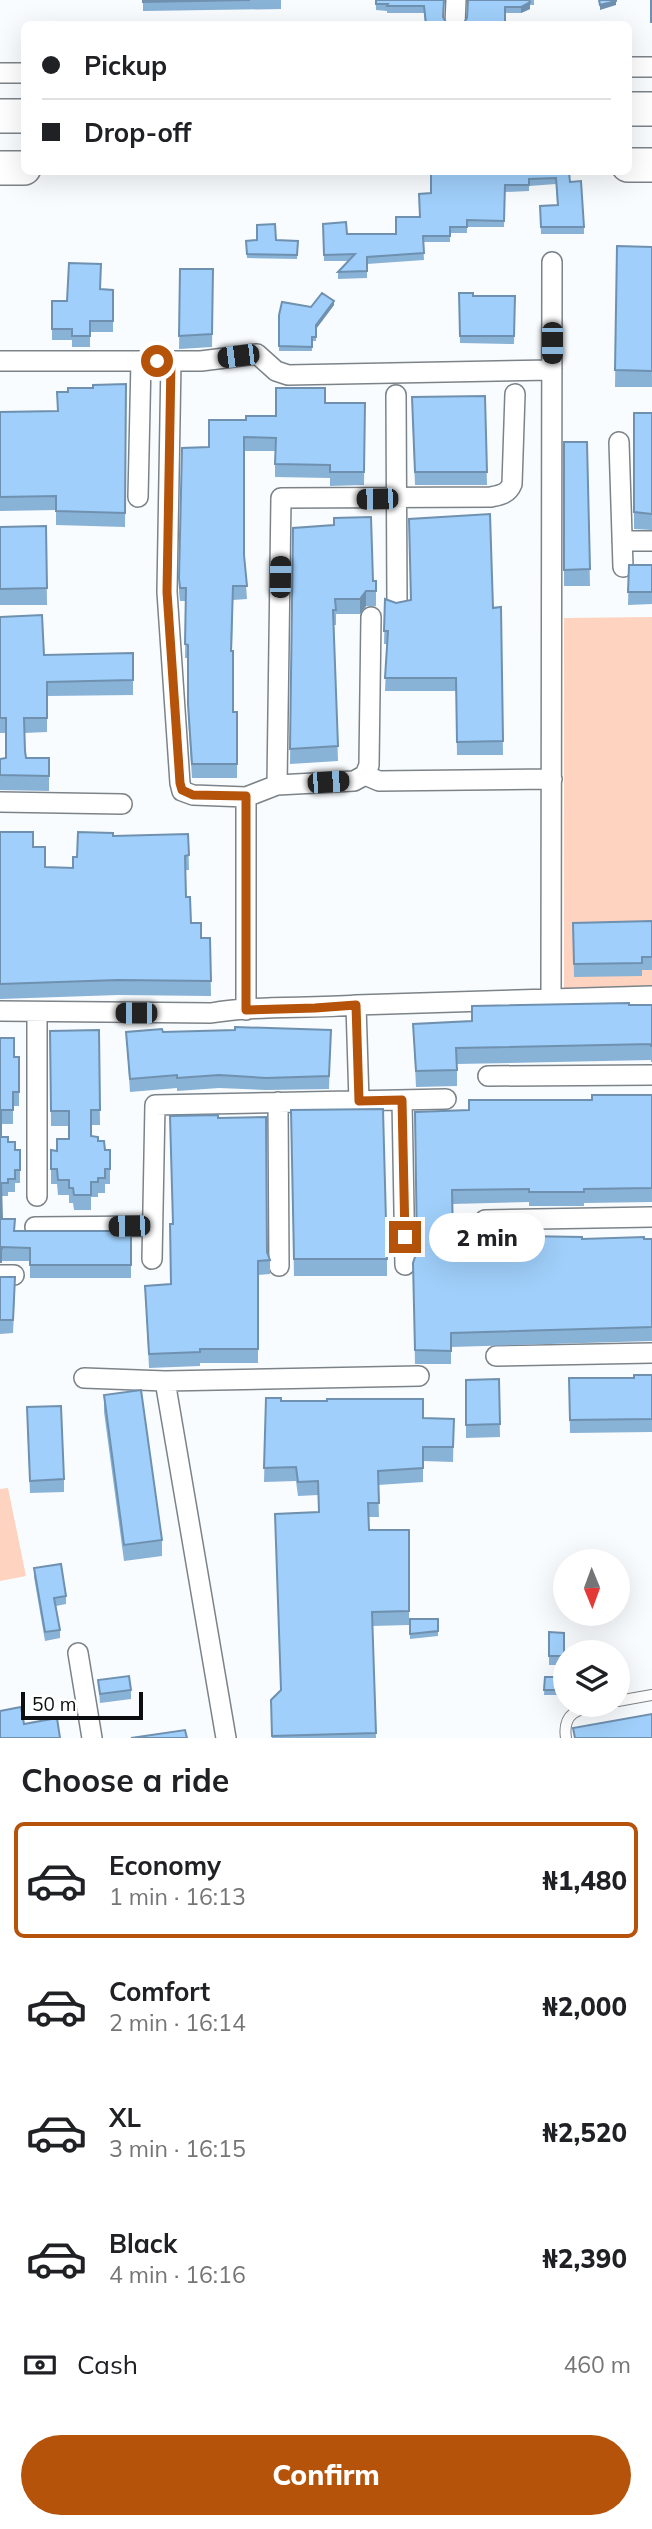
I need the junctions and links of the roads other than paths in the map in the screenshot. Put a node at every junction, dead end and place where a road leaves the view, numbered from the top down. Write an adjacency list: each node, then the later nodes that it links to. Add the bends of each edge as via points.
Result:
1 (456, 0): 2 (street)
2 (455, 21)
3 (632, 67): 4 (street)
4 (652, 67)
5 (0, 73): 6 (street)
6 (21, 73)
7 (632, 109): 8 (highway)
8 (652, 109)
9 (0, 116): 10 (highway)
10 (21, 116)
11 (652, 165): 12 (highway)
12 (632, 166)
13 (0, 168): 14 (highway)
14 (21, 168)
15 (552, 262): 19 (street)
16 (0, 361): 17 (street)
17 (141, 361): 18 (street); 23 (street)
18 (171, 361): 19 (street, via 257,354 288,375); 33 (street, via 167,592 180,783 182,790 193,795)
19 (552, 370): 31 (street)
20 (515, 394): 24 (street, via 510,489 491,497)
21 (396, 395): 24 (street)
22 (619, 442): 25 (street)
23 (138, 497)
24 (397, 498): 28 (street); 32 (street, via 281,498)
25 (622, 541): 26 (street); 27 (street)
26 (652, 541)
27 (623, 567)
28 (397, 604)
29 (371, 617): 30 (street, via 369,765)
30 (365, 775): 31 (street, via 379,781); 32 (street, via 354,781)
31 (552, 779): 37 (street)
32 (277, 785): 33 (street)
33 (246, 796): 39 (street)
34 (0, 802): 35 (street)
35 (122, 804)
36 (652, 996): 37 (street)
37 (551, 999): 38 (street)
38 (356, 1005): 39 (street); 46 (street)
39 (246, 1010): 41 (street)
40 (0, 1011): 41 (street)
41 (37, 1012): 48 (street)
42 (652, 1075): 43 (street)
43 (488, 1076)
44 (446, 1099): 45 (street)
45 (402, 1100): 46 (street); 54 (street)
46 (359, 1101): 47 (street)
47 (278, 1102): 51 (street, via 155,1105); 55 (street)
48 (37, 1196)
49 (652, 1217): 50 (street)
50 (485, 1220)
51 (152, 1226): 52 (street); 53 (street)
52 (35, 1227)
53 (152, 1259)
54 (405, 1265)
55 (279, 1266)
56 (652, 1353): 57 (street)
57 (496, 1356)
58 (419, 1376): 60 (street)
59 (84, 1378): 60 (street)
60 (165, 1381): 66 (street)
61 (78, 1653): 65 (street)
62 (652, 1695): 63 (lane)
63 (630, 1699)
64 (569, 1717): 67 (lane)
65 (92, 1738)
66 (226, 1738)
67 (566, 1738)

